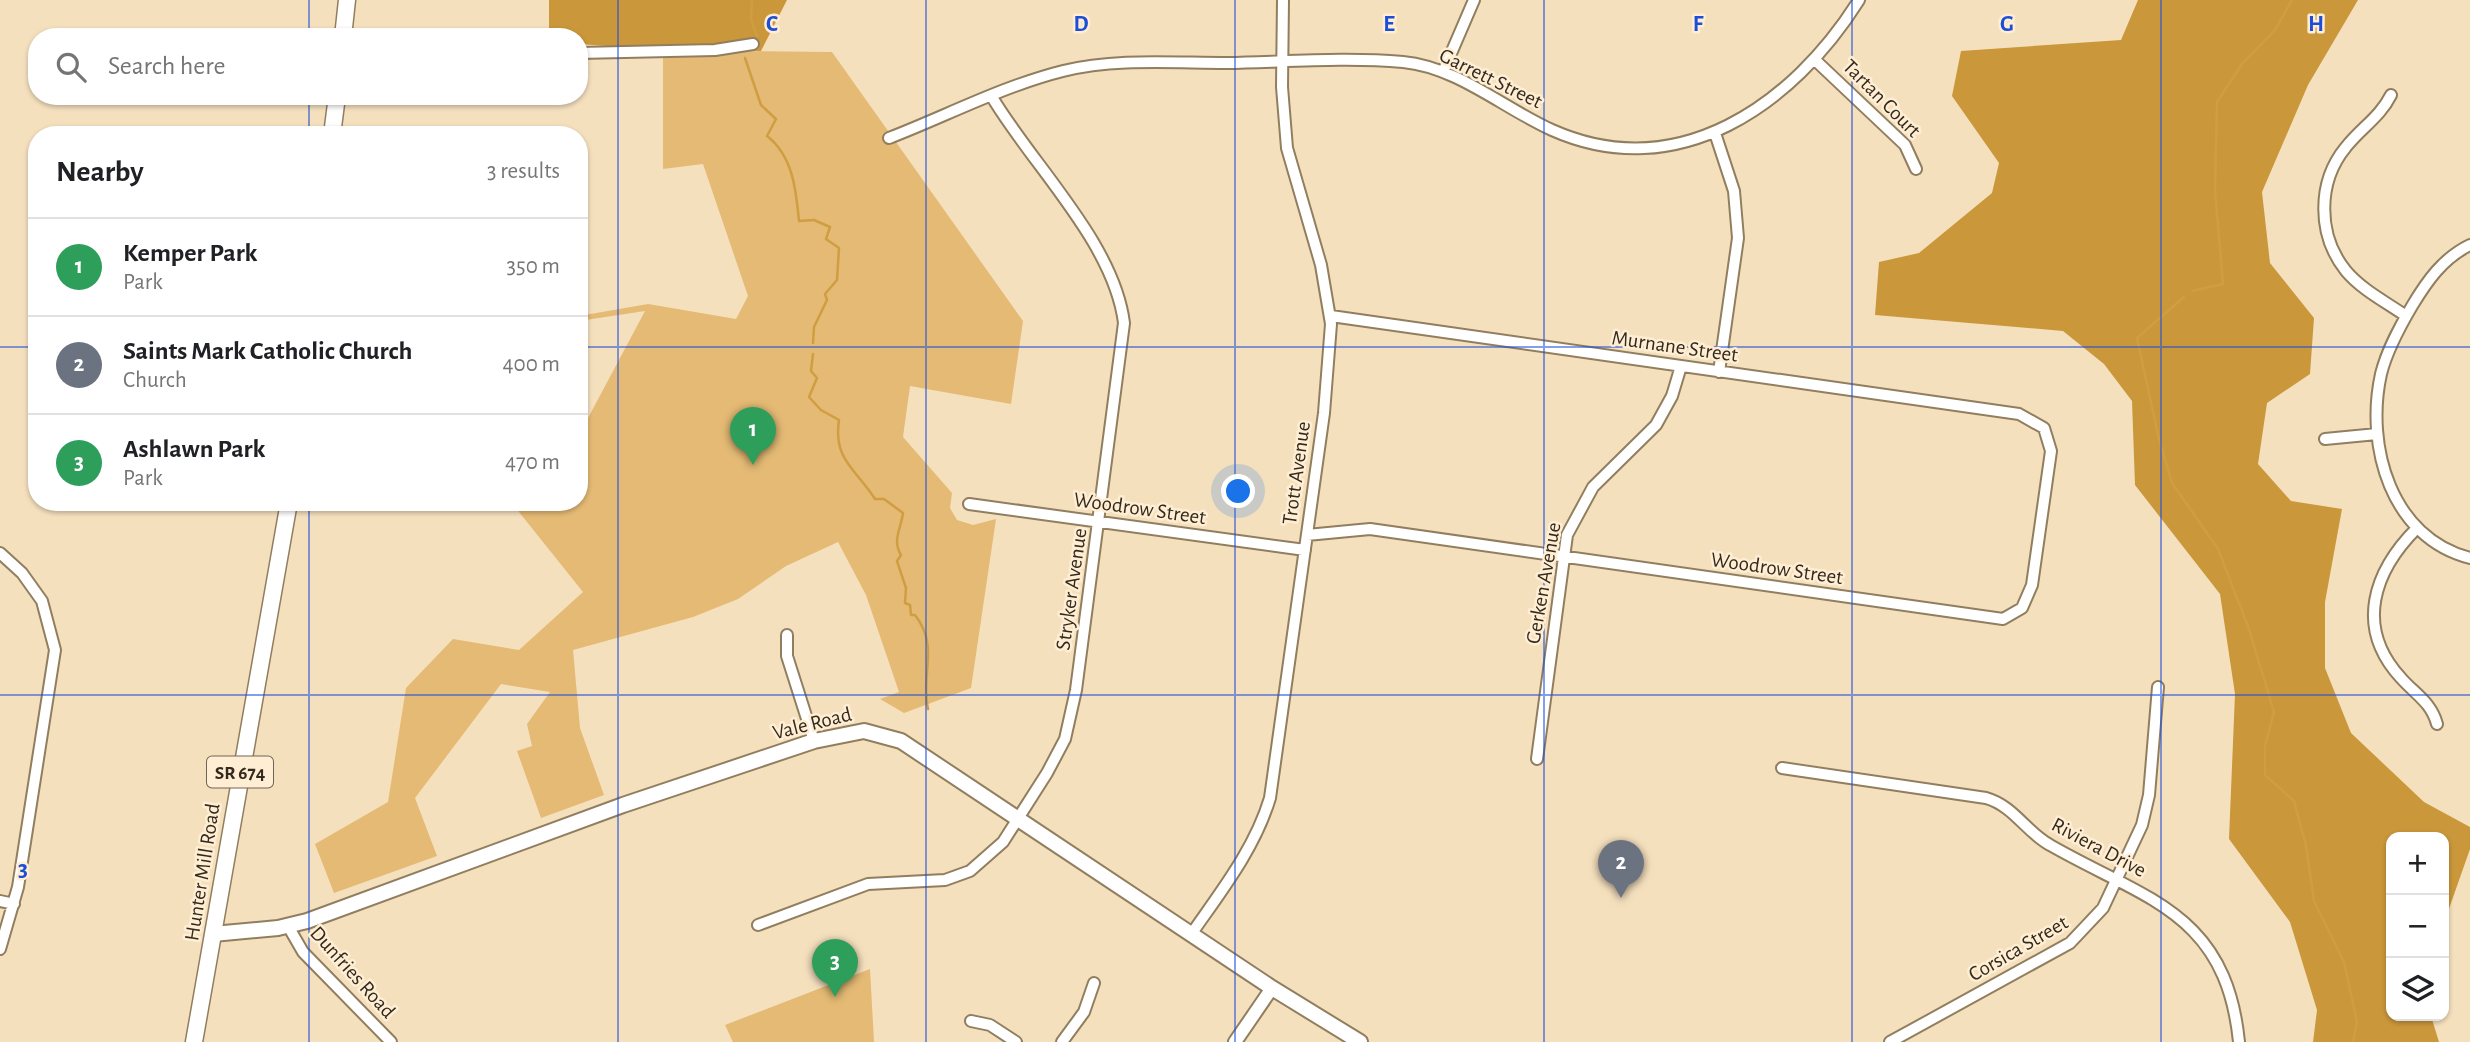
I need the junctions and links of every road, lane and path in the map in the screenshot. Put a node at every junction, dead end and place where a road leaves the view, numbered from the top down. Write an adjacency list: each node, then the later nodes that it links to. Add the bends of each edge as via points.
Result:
1 (347, 0): 5 (main road)
2 (1283, 0): 9 (street, Trott Avenue)
3 (1474, 0): 10 (street)
4 (1859, 0): 8 (street, Garrett Street)
5 (344, 28)
6 (753, 44): 7 (street, via 715,50)
7 (588, 53)
8 (1814, 59): 15 (street, Garrett Street, via 1762,105); 17 (street, Tartan Court, via 1905,145)
9 (1283, 62): 10 (street, Garrett Street, via 1387,61); 12 (street, Garrett Street, via 1090,66 1049,75); 19 (street, Trott Avenue, via 1291,170 1321,265)
10 (1443, 72): 15 (street, Garrett Street, via 1550,129 1589,143 1651,148)
11 (2391, 95): 20 (street, via 2383,111 2339,157 2326,186 2324,213 2331,245 2346,271)
12 (992, 97): 16 (street, Garrett Street); 28 (street, Stryker Avenue, via 1100,254 1118,289 1124,340)
13 (336, 105): 14 (main road)
14 (333, 126)
15 (1714, 133): 22 (street, via 1734,191 1738,238)
16 (889, 138)
17 (1916, 169)
18 (2470, 244): 20 (street, via 2439,267)
19 (1331, 316): 21 (street, Murnane Street); 30 (street, Trott Avenue, via 1324,414)
20 (2406, 316): 24 (street, via 2382,373)
21 (1681, 366): 22 (street, Murnane Street); 33 (street, Gerken Avenue, via 1656,425 1583,500 1567,535)
22 (1719, 372): 23 (street, Murnane Street)
23 (2015, 414): 33 (street, Woodrow Street, via 2045,428 2051,451 2032,585 2022,608 2012,616 1983,618)
24 (2377, 434): 25 (street); 29 (street, via 2391,490)
25 (2326, 439)
26 (969, 504): 28 (street, Woodrow Street)
27 (287, 511): 48 (main road, Hunter Mill Road / SR 674)
28 (1099, 522): 31 (street, Woodrow Street); 41 (street, Stryker Avenue, via 1071,716 1059,751)
29 (2417, 528): 34 (street, via 2437,544); 37 (street, via 2383,571 2374,616 2385,656 2430,705)
30 (1307, 535): 31 (street, Trott Avenue); 33 (street, Woodrow Street, via 1370,529)
31 (1305, 550): 47 (street, Trott Avenue, via 1270,798 1243,858)
32 (0, 553): 44 (street, via 42,601 55,650)
33 (1564, 557): 39 (street, Gerken Avenue)
34 (2470, 558)
35 (787, 635): 38 (street, via 787,656)
36 (2158, 687): 42 (street, Corsica Street, via 2147,803)
37 (2437, 724)
38 (814, 741): 41 (main road, Vale Road, via 864,731 889,735); 46 (main road, Vale Road)
39 (1537, 759)
40 (1782, 768): 42 (street, Riviera Drive, via 1996,801 2041,839)
41 (1018, 819): 45 (street, Stryker Avenue, via 993,853 958,876 868,884); 47 (main road, Vale Road)
42 (2118, 879): 59 (street, Corsica Street, via 2094,921 2070,943); 60 (street, Riviera Drive, via 2164,905 2208,948 2227,984)
43 (0, 901): 44 (street)
44 (14, 904): 49 (street)
45 (758, 925)
46 (288, 926): 48 (main road, Vale Road); 54 (street, Dunfries Road, via 303,952)
47 (1192, 933): 51 (main road, Vale Road)
48 (213, 934): 53 (main road, Hunter Mill Road / SR 674)
49 (0, 949)
50 (1094, 983): 56 (street, via 1084,1013)
51 (1272, 988): 57 (street); 58 (main road, Vale Road)
52 (971, 1021): 55 (street, via 990,1025)
53 (194, 1042)
54 (391, 1042)
55 (1016, 1042)
56 (1062, 1042)
57 (1235, 1042)
58 (1360, 1042)
59 (1890, 1042)
60 (2239, 1042)

